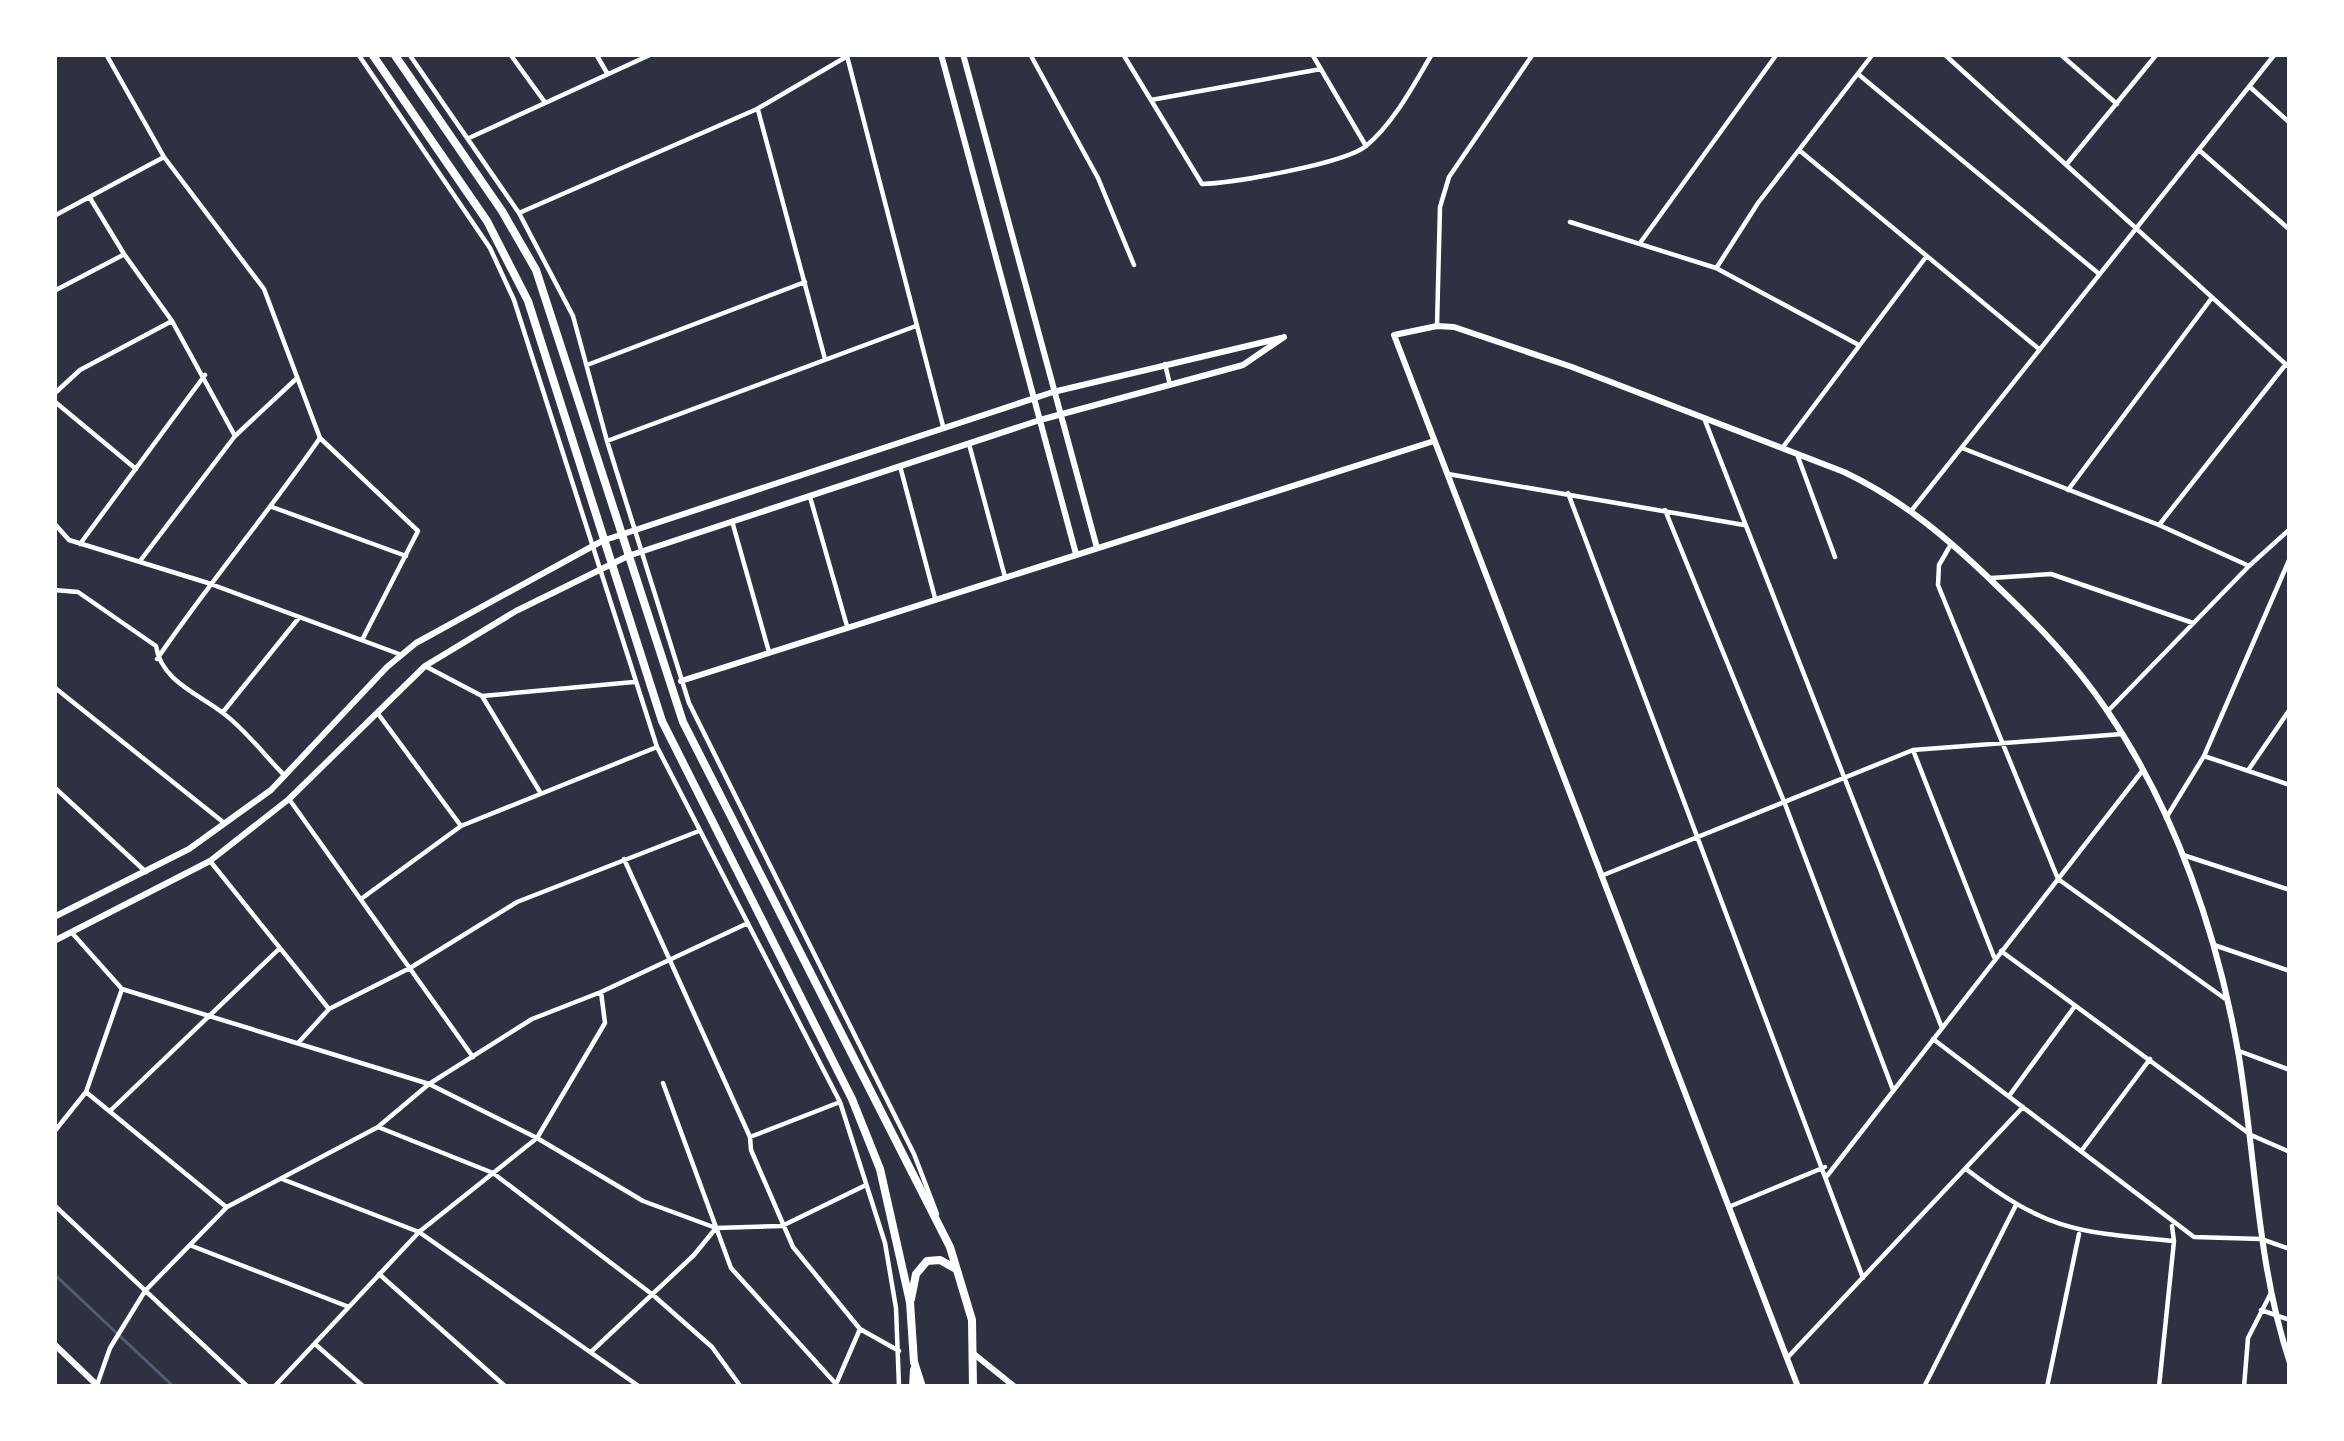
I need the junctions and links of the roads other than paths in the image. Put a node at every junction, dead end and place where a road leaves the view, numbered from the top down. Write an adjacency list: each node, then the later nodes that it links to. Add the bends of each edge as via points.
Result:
1 (106, 54): 36 (street)
2 (358, 54): 97 (street, via 502,272)
3 (372, 54): 97 (highway, via 517,276)
4 (394, 54): 95 (highway, via 536,270)
5 (410, 54): 32 (street)
6 (510, 54): 28 (street)
7 (596, 54): 24 (street)
8 (652, 54): 24 (street)
9 (940, 54): 67 (street)
10 (963, 54): 65 (street)
11 (1030, 54): 47 (street, via 1098,178)
12 (1123, 54): 27 (street)
13 (1312, 54): 23 (street)
14 (1432, 54): 33 (street)
15 (1533, 54): 55 (street, via 1449,177 1440,207)
16 (1778, 54): 44 (street)
17 (1873, 54): 25 (street)
18 (1944, 54): 37 (street)
19 (2060, 54): 29 (street)
20 (2157, 54): 29 (street)
21 (2275, 54): 26 (street)
22 (849, 55): 30 (street); 54 (street)
23 (1321, 69): 27 (street); 33 (street)
24 (607, 73): 28 (street)
25 (1858, 74): 34 (street); 49 (street)
26 (2250, 87): 31 (street); 35 (street)
27 (1151, 100): 33 (street, via 1202,184)
28 (544, 101): 32 (street)
29 (2117, 104): 37 (street)
30 (757, 109): 39 (street); 50 (street)
31 (2290, 123)
32 (469, 138): 39 (street)
33 (1366, 146)
34 (1799, 150): 46 (street); 48 (street)
35 (2199, 150): 42 (street); 43 (street)
36 (164, 157): 38 (street); 63 (street, via 264,289)
37 (2066, 165): 42 (street)
38 (90, 198): 40 (street); 45 (street)
39 (519, 213): 60 (street, via 573,316)
40 (54, 215)
41 (1570, 222): 44 (street)
42 (2135, 226): 49 (street); 52 (street)
43 (2290, 230)
44 (1640, 242): 48 (street)
45 (124, 254): 51 (street); 53 (street)
46 (1926, 256): 56 (street); 57 (street)
47 (1134, 265)
48 (1716, 268): 56 (street)
49 (2100, 275): 57 (street)
50 (805, 282): 58 (street); 60 (street)
51 (54, 291)
52 (2211, 299): 61 (street); 83 (street)
53 (172, 321): 62 (street); 66 (street, via 80,370)
54 (917, 326): 58 (street); 71 (street)
55 (1436, 326): 69 (street); 75 (street, via 1394,335)
56 (1858, 344): 77 (street)
57 (2040, 350): 78 (street)
58 (825, 359): 74 (street)
59 (1165, 364): 64 (street); 64 (street, via 1284,337 1244,365); 65 (street)
60 (587, 365): 74 (street)
61 (2288, 366): 92 (street)
62 (205, 375): 72 (street); 81 (street)
63 (298, 377): 72 (street); 73 (street)
64 (1170, 385): 68 (street)
65 (1053, 392): 67 (street); 68 (street)
66 (54, 398): 81 (street)
67 (1034, 399): 70 (street); 71 (street)
68 (1060, 414): 70 (street); 99 (street)
69 (1703, 416): 77 (street); 91 (street)
70 (1040, 420): 76 (street); 101 (street)
71 (943, 426): 93 (street)
72 (235, 436): 106 (street)
73 (320, 438): 86 (street); 102 (street, via 417,528)
74 (607, 441): 93 (street)
75 (1434, 442): 82 (street); 99 (street)
76 (968, 444): 80 (street); 110 (street)
77 (1783, 447): 79 (street)
78 (1962, 448): 83 (street); 88 (street)
79 (1796, 452): 88 (street); 104 (street)
80 (900, 466): 85 (street); 114 (street)
81 (136, 469): 96 (street)
82 (1448, 474): 84 (street); 154 (street)
83 (2068, 490): 92 (street)
84 (1568, 493): 87 (street); 149 (street)
85 (810, 497): 89 (street); 117 (street)
86 (272, 507): 102 (street); 112 (street)
87 (1665, 510): 91 (street); 144 (street)
88 (1912, 510): 98 (street)
89 (732, 521): 100 (street); 119 (street)
90 (54, 523): 96 (street)
91 (1746, 525): 139 (street)
92 (2159, 525): 108 (street)
93 (634, 529): 95 (street); 100 (street)
94 (2290, 530): 108 (street)
95 (620, 533): 97 (street); 103 (highway)
96 (80, 544): 106 (street)
97 (598, 544): 107 (highway); 109 (street); 120 (street)
98 (1952, 544): 111 (street); 132 (street, via 1938,585)
99 (1096, 548): 101 (street)
100 (641, 551): 103 (street); 123 (street)
101 (1076, 554): 110 (street)
102 (406, 556): 118 (street)
103 (628, 556): 107 (street); 214 (highway, via 698,758)
104 (1835, 557)
105 (2290, 558): 135 (street)
106 (140, 561): 112 (street)
107 (611, 564): 109 (street); 222 (highway, via 676,752 867,1133)
108 (2249, 566): 116 (street)
109 (600, 570): 122 (street); 124 (street)
110 (1005, 577): 114 (street)
111 (1990, 578): 116 (street, via 2051,574); 128 (street)
112 (208, 584): 115 (street); 121 (street)
113 (54, 590): 121 (street, via 78,592 106,609 156,646)
114 (935, 598): 117 (street)
115 (298, 619): 118 (street); 129 (street)
116 (2192, 623): 128 (street)
117 (847, 626): 119 (street)
118 (362, 640): 120 (street)
119 (769, 652): 123 (street)
120 (401, 654): 138 (street)
121 (158, 659): 129 (street)
122 (425, 666): 126 (street); 130 (street)
123 (681, 681): 214 (street, via 914,1154)
124 (634, 682): 126 (street); 133 (street)
125 (54, 687): 146 (street)
126 (482, 696): 142 (street)
127 (2290, 709): 137 (street)
128 (2108, 711): 131 (street)
129 (223, 712): 138 (street)
130 (377, 712): 143 (street); 147 (street)
131 (2122, 734): 132 (street); 136 (street)
132 (2003, 743): 134 (street); 155 (street)
133 (657, 747): 142 (street); 148 (street)
134 (1913, 750): 139 (street); 166 (street)
135 (2204, 756): 137 (street); 145 (street)
136 (2143, 770): 145 (street); 155 (street)
137 (2249, 770): 140 (street)
138 (286, 777): 146 (street)
139 (1845, 778): 144 (street); 175 (street)
140 (2290, 785)
141 (54, 787): 153 (street)
142 (540, 792): 147 (street)
143 (289, 799): 152 (street); 157 (street)
144 (1785, 804): 149 (street); 184 (street)
145 (2166, 818): 150 (street)
146 (225, 824): 153 (street)
147 (461, 826): 157 (street)
148 (699, 831): 151 (street); 159 (street)
149 (1701, 839): 154 (street); 198 (street)
150 (2183, 855): 156 (street); 162 (street)
151 (624, 859): 165 (street); 167 (street, via 517,902)
152 (210, 861): 160 (street); 163 (street)
153 (146, 872): 158 (street)
154 (1601, 876): 204 (street)
155 (2058, 879): 164 (street); 171 (street)
156 (2290, 890)
157 (361, 899): 167 (street)
158 (54, 917)
159 (748, 922): 165 (street); 187 (street)
160 (73, 934): 161 (street); 169 (street)
161 (54, 941)
162 (2214, 945): 168 (street); 171 (street)
163 (279, 949): 173 (street); 174 (street)
164 (2001, 951): 166 (street); 172 (street)
165 (666, 959): 170 (street); 193 (street)
166 (1995, 960): 175 (street)
167 (410, 968): 173 (street); 179 (street)
168 (2290, 971)
169 (122, 989): 174 (street); 185 (street)
170 (601, 992): 179 (street, via 532,1019); 194 (street, via 604,1023)
171 (2224, 998): 178 (street)
172 (2075, 1006): 180 (street); 186 (street)
173 (329, 1009): 177 (street)
174 (210, 1018): 177 (street); 189 (street)
175 (1942, 1028): 176 (street)
176 (1934, 1039): 184 (street); 186 (street)
177 (297, 1043): 183 (street)
178 (2237, 1050): 181 (street); 192 (street)
179 (473, 1057): 183 (street)
180 (2150, 1058): 192 (street); 195 (street)
181 (2290, 1070)
182 (663, 1083): 208 (street)
183 (429, 1084): 190 (street); 194 (street)
184 (1893, 1090): 198 (street)
185 (86, 1092): 189 (street); 191 (street)
186 (2009, 1096): 188 (street)
187 (840, 1102): 193 (street); 201 (street)
188 (2024, 1107): 195 (street); 197 (street)
189 (110, 1112): 205 (street)
190 (378, 1127): 199 (street); 200 (street)
191 (54, 1132)
192 (2251, 1135): 196 (street); 211 (street)
193 (750, 1137): 207 (street)
194 (537, 1138): 199 (street); 208 (street, via 643,1201)
195 (2082, 1150): 206 (street)
196 (2290, 1152)
197 (1966, 1168): 203 (street); 218 (street)
198 (1825, 1172): 204 (street); 218 (street)
199 (493, 1173): 209 (street); 221 (street)
200 (282, 1179): 205 (street); 209 (street)
201 (868, 1184): 207 (street); 230 (street, via 890,1272)
202 (54, 1205): 219 (street)
203 (2016, 1205): 210 (street); 248 (street)
204 (1730, 1206): 233 (street)
205 (227, 1208): 213 (street)
206 (2171, 1224): 211 (street, via 2204,1240); 212 (street)
207 (782, 1226): 208 (street); 227 (street)
208 (716, 1228): 221 (street); 236 (street, via 731,1268)
209 (419, 1232): 217 (street); 231 (street)
210 (2079, 1232): 212 (street); 249 (street)
211 (2261, 1239): 215 (street); 220 (street)
212 (2174, 1241): 250 (street)
213 (191, 1245): 219 (street); 223 (street)
214 (950, 1247): 216 (highway)
215 (2290, 1249)
216 (957, 1270): 222 (highway, via 927,1261); 232 (highway)
217 (379, 1274): 223 (street); 240 (street)
218 (1863, 1277): 233 (street)
219 (146, 1291): 235 (street, via 110,1348); 237 (street)
220 (2270, 1293): 224 (street); 225 (street)
221 (653, 1294): 231 (street); 242 (street, via 712,1347)
222 (910, 1302): 244 (highway)
223 (349, 1307): 229 (street)
224 (2261, 1310): 225 (street); 251 (street, via 2248,1338)
225 (2275, 1314): 226 (street); 234 (street)
226 (2290, 1320)
227 (860, 1329): 230 (street); 236 (street)
228 (54, 1344): 235 (street)
229 (315, 1344): 238 (street); 239 (street)
230 (898, 1351): 243 (street)
231 (591, 1352): 241 (street)
232 (974, 1354): 245 (highway); 246 (street)
233 (1787, 1358): 247 (street)
234 (2290, 1363)
235 (98, 1386)
236 (836, 1386)
237 (248, 1387)
238 (274, 1387)
239 (364, 1387)
240 (506, 1387)
241 (640, 1387)
242 (741, 1387)
243 (899, 1387)
244 (917, 1387)
245 (973, 1387)
246 (1015, 1387)
247 (1798, 1387)
248 (1924, 1387)
249 (2047, 1387)
250 (2159, 1387)
251 (2244, 1387)

